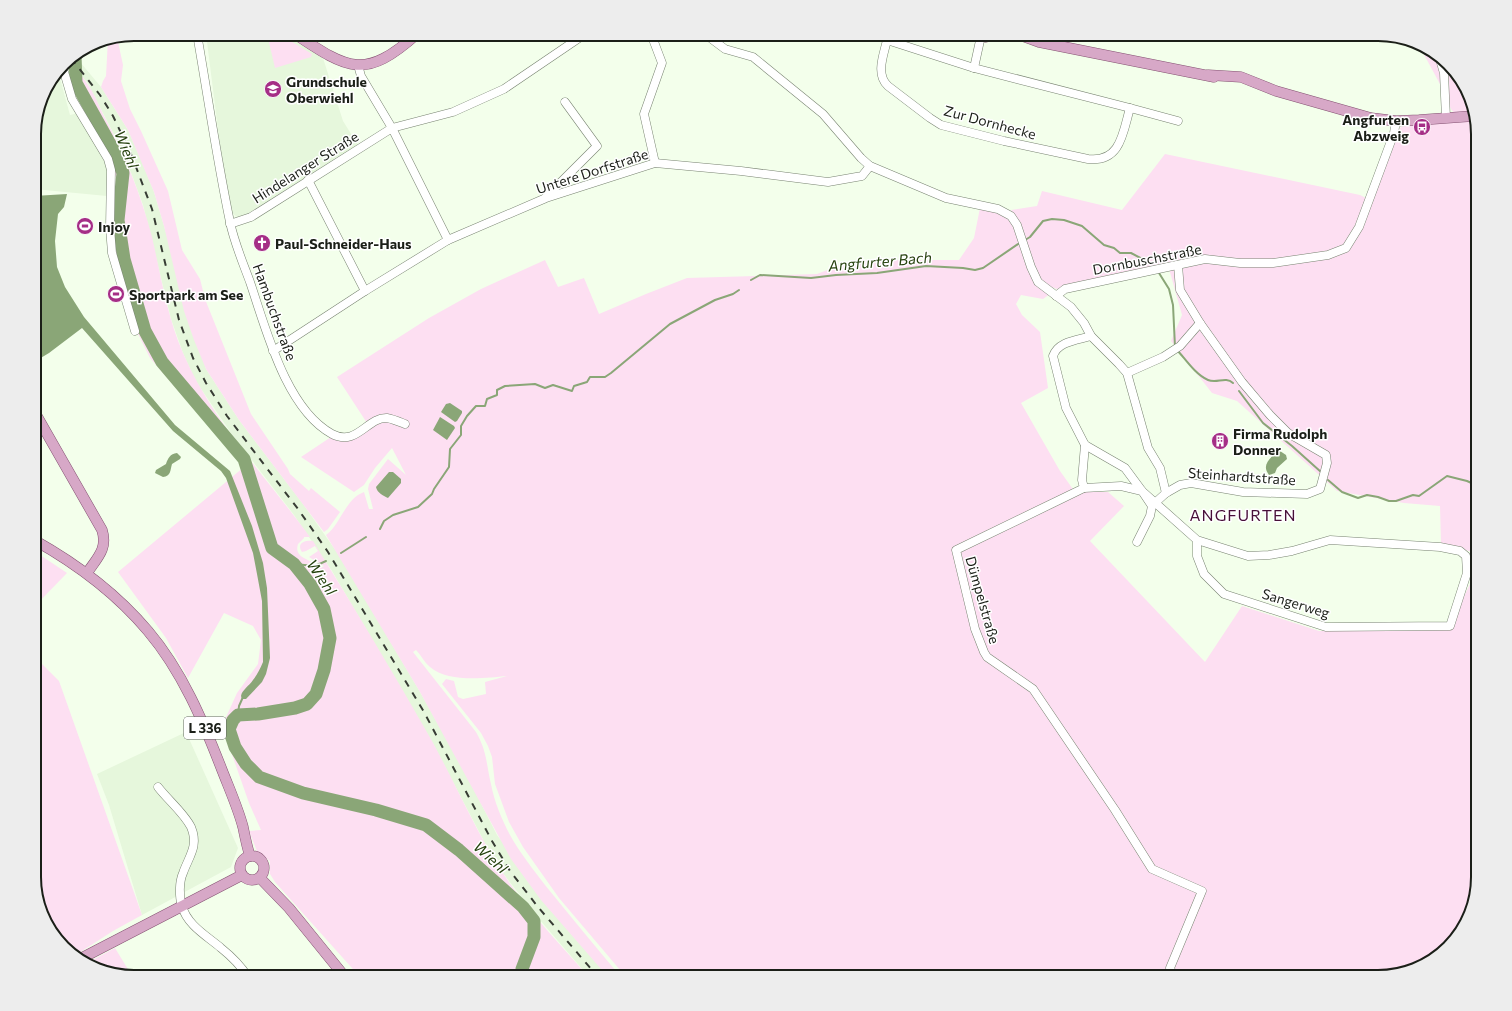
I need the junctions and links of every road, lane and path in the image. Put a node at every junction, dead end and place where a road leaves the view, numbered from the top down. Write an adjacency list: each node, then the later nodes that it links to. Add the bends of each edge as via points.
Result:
1 (198, 41): 26 (street, Hambuchstraße)
2 (307, 41): 11 (main road, via 339,61)
3 (408, 41): 11 (main road, via 388,57 375,63)
4 (575, 41): 21 (street, Hindelanger Straße, via 504,89 453,112)
5 (654, 41): 22 (street, via 662,63 644,114)
6 (716, 41): 23 (street, via 726,48 753,57 823,114)
7 (887, 41): 16 (street, Zur Dornhecke, via 881,70 882,80 941,125 1095,160 1111,155 1117,148)
8 (890, 41): 12 (street, Zur Dornhecke)
9 (978, 41): 12 (street)
10 (1036, 41): 20 (main road, via 1208,75 1241,77 1276,91 1371,118)
11 (358, 66): 21 (street, via 361,76)
12 (974, 68): 16 (street, Zur Dornhecke)
13 (1443, 68): 18 (street)
14 (64, 73): 32 (street, via 72,99 108,159 111,170 112,253)
15 (565, 102): 25 (street, via 597,146)
16 (1130, 108): 19 (street, Zur Dornhecke)
17 (1469, 116): 18 (main road)
18 (1446, 118): 20 (main road)
19 (1178, 121)
20 (1396, 121): 28 (street, Dornbuschstraße, via 1394,133 1359,227 1346,248 1328,255 1272,263 1205,259)
21 (392, 128): 24 (street, Hindelanger Straße); 27 (street)
22 (655, 163): 23 (street, Untere Dorfstraße, via 828,182 862,176); 25 (street, Untere Dorfstraße)
23 (870, 166): 30 (street, via 946,198 998,209 1011,216 1017,225 1038,282)
24 (308, 180): 26 (street, Hindelanger Straße, via 251,217); 29 (street)
25 (546, 198): 27 (street, Untere Dorfstraße)
26 (230, 224): 34 (street, Hambuchstraße)
27 (448, 240): 29 (street, Untere Dorfstraße)
28 (1178, 265): 30 (street, Dornbuschstraße, via 1066,289); 31 (street, via 1180,290)
29 (365, 291): 34 (street, Untere Dorfstraße)
30 (1056, 296): 33 (street, via 1071,307)
31 (1200, 324): 35 (street, via 1180,346 1163,357); 41 (street, Steinhardtstraße, via 1242,382 1270,415 1288,433 1326,455 1327,463 1320,489 1307,494 1244,492 1191,483 1180,485)
32 (135, 330)
33 (1091, 336): 35 (street); 38 (street, via 1063,344 1055,350 1053,356 1066,408)
34 (273, 351): 37 (street, Hambuchstraße, via 290,388 314,419 333,434 353,436 378,420 387,418)
35 (1127, 373): 41 (street, via 1148,448 1160,468)
36 (41, 423): 46 (main road, via 102,530 105,542)
37 (405, 424)
38 (1086, 445): 39 (street, via 1082,480); 40 (street, via 1125,468)
39 (1084, 488): 40 (street, Dümpelstraße, via 1121,486); 55 (street, Dümpelstraße, via 956,550 975,629 987,657 1033,689 1152,869 1202,891)
40 (1142, 491): 42 (street); 44 (street, via 1152,506)
41 (1166, 493): 42 (street, Steinhardtstraße)
42 (1156, 502): 43 (street)
43 (1197, 540): 43 (street, Sangerweg, via 1198,556 1204,574 1224,594 1326,627 1450,626 1467,572 1466,556 1460,551 1440,547 1330,540 1292,552 1248,556)
44 (1137, 542)
45 (41, 544): 46 (main road, L 336)
46 (86, 573): 48 (main road, L 336, via 122,604 148,632 188,690 227,783 243,826)
47 (158, 787): 51 (street, via 190,826 194,843 180,886)
48 (250, 856): 49 (main road, via 241,864); 50 (main road, via 258,857 263,863 264,871)
49 (242, 875): 50 (main road, via 253,881); 51 (main road)
50 (260, 878): 54 (main road, via 289,908)
51 (181, 906): 52 (main road); 53 (street, via 190,922 223,949)
52 (86, 956)
53 (243, 970)
54 (339, 970)
55 (1171, 970)

